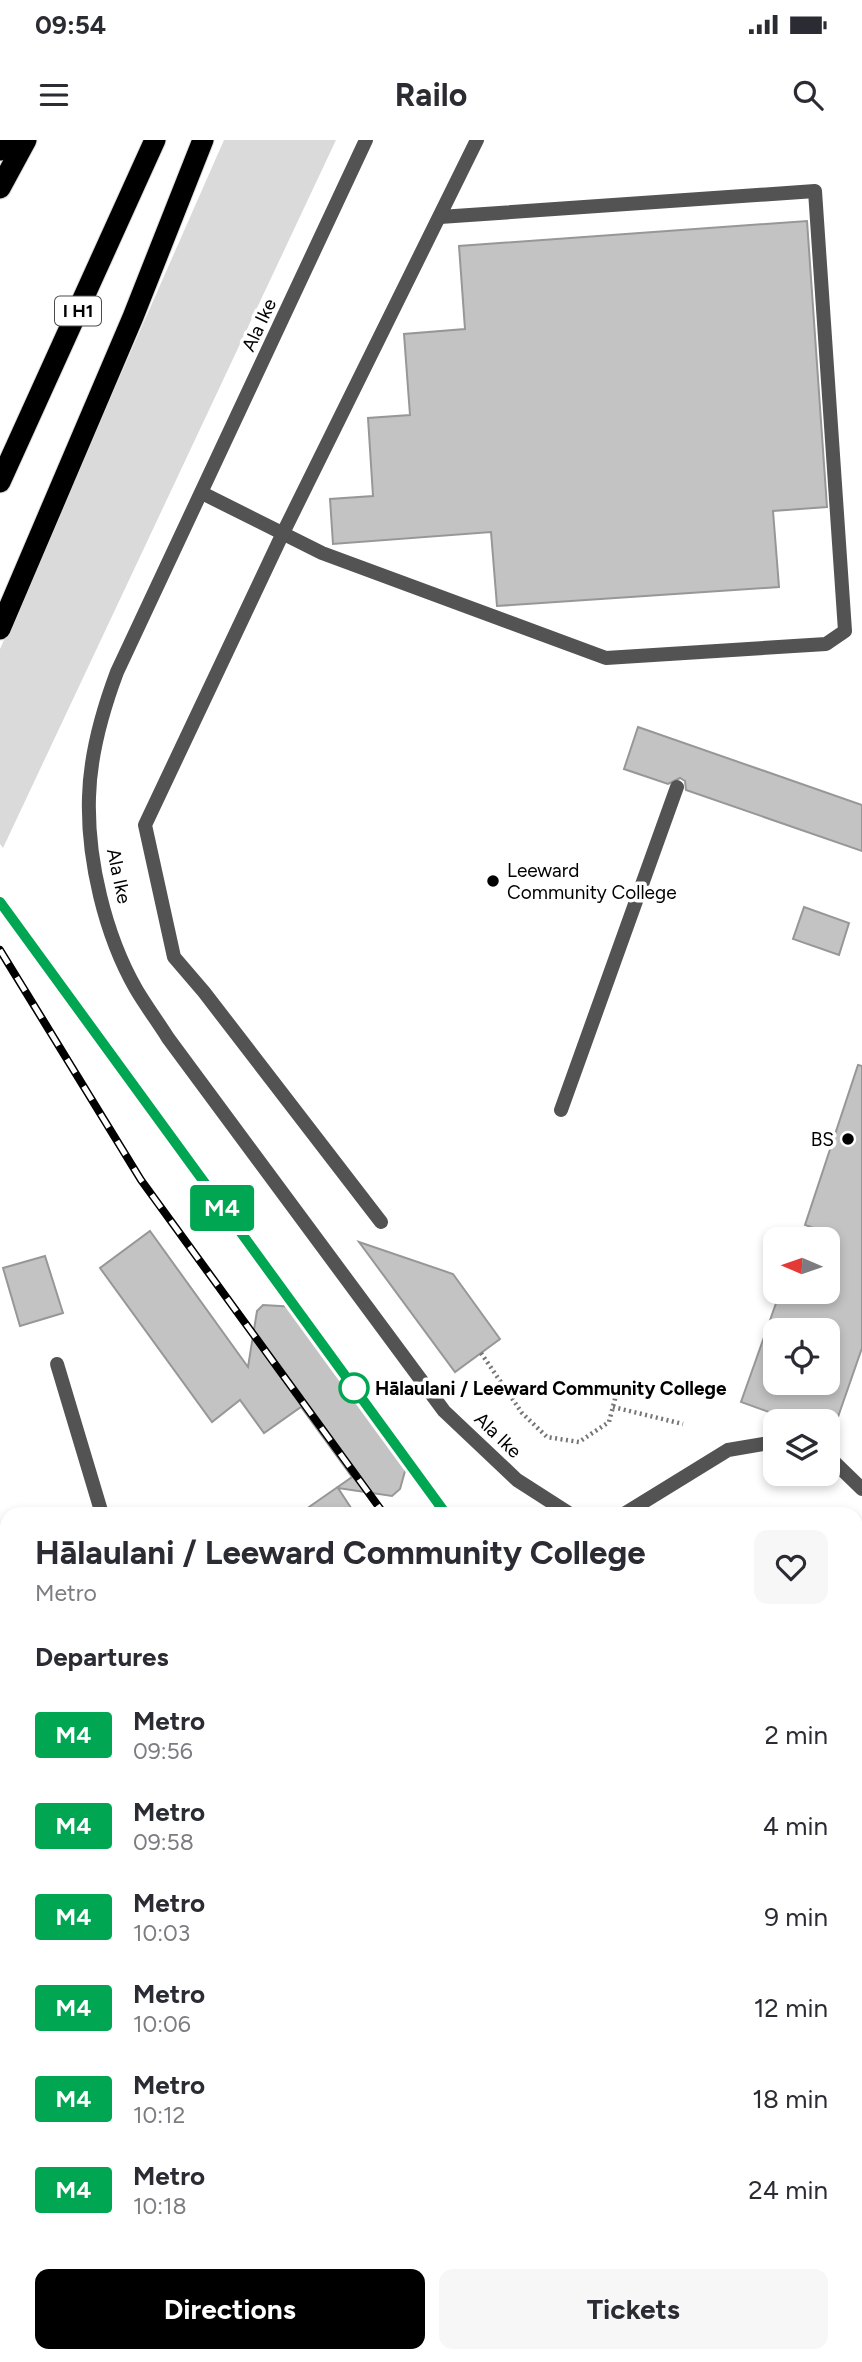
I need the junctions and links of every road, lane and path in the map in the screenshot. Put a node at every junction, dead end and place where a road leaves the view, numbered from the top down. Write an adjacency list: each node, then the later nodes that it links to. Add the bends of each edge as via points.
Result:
1 (6, 140): 7 (highway)
2 (26, 140): 8 (highway)
3 (155, 140): 10 (highway, I H1)
4 (204, 140): 13 (highway)
5 (366, 140): 11 (street, Ala Ike)
6 (477, 140): 9 (street)
7 (0, 150)
8 (0, 188)
9 (440, 218): 12 (street); 12 (street, via 815,191 845,631 826,643 606,658)
10 (0, 482)
11 (202, 493): 12 (street); 26 (street, Ala Ike, via 117,672 101,716 89,797 95,867 113,937 135,987 169,1038 444,1411 517,1480)
12 (282, 534): 16 (street, via 145,825 174,957)
13 (0, 629)
14 (677, 787): 15 (street)
15 (561, 1110)
16 (381, 1222)
17 (481, 1353): 20 (path, via 522,1413 547,1437 579,1442 609,1422)
18 (57, 1364): 25 (street)
19 (616, 1395): 20 (path)
20 (613, 1407): 21 (path)
21 (683, 1424)
22 (763, 1443): 27 (street, via 728,1450)
23 (840, 1468): 24 (street)
24 (862, 1489)
25 (100, 1507)
26 (559, 1507)
27 (635, 1507)

